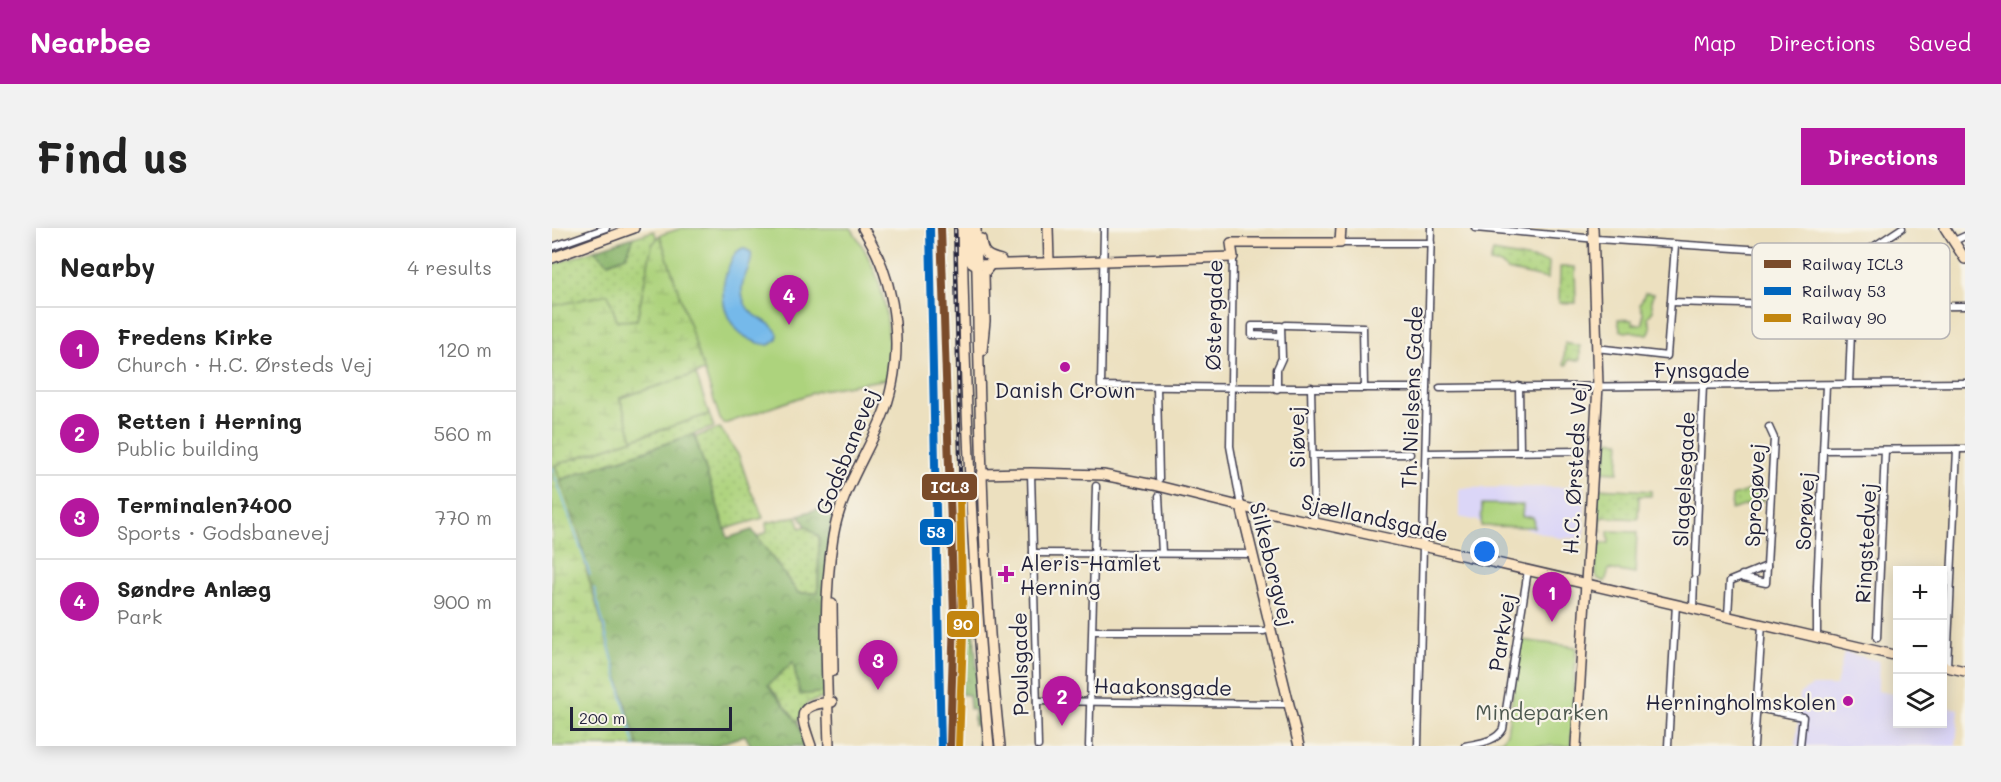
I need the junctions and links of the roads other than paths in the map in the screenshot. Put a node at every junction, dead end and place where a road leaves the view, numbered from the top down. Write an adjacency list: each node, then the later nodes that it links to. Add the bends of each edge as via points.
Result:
1 (606, 228): 24 (street)
2 (634, 228): 27 (street)
3 (856, 228): 39 (street, Godsbanevej, via 876,263)
4 (863, 228): 39 (street, Godsbanevej, via 887,276)
5 (962, 228): 38 (street)
6 (969, 228): 33 (street, via 970,261)
7 (976, 228): 33 (street)
8 (981, 228): 31 (street, via 987,256)
9 (1048, 228): 30 (street)
10 (1104, 228): 29 (street)
11 (1341, 228): 20 (street)
12 (1431, 228): 21 (street, Th. Nielsens Gade)
13 (1475, 228): 18 (street)
14 (1593, 228): 18 (street, H.C. Ørsteds Vej)
15 (1902, 228): 22 (street)
16 (1945, 228): 19 (street)
17 (1965, 236): 19 (street)
18 (1594, 239): 23 (street); 43 (street, H.C. Ørsteds Vej)
19 (1953, 241): 28 (street)
20 (1340, 243): 21 (street); 26 (street, Østergade, via 1232,243)
21 (1431, 243): 55 (street, Th. Nielsens Gade)
22 (1880, 243)
23 (1675, 245): 25 (street); 34 (street)
24 (552, 247)
25 (1752, 250)
26 (1233, 257): 29 (street); 53 (street, Østergade)
27 (552, 258)
28 (1965, 259)
29 (1103, 261): 30 (street); 51 (street, via 1101,386)
30 (1048, 262): 31 (street)
31 (1009, 263): 32 (street)
32 (991, 264): 33 (street); 44 (street, via 984,273 984,345)
33 (976, 265): 38 (street, via 971,272 969,304); 44 (street)
34 (1671, 302): 35 (street); 43 (street, via 1667,356)
35 (1752, 304)
36 (1950, 306): 37 (street)
37 (1965, 306)
38 (964, 313): 58 (street)
39 (893, 316): 100 (street, Godsbanevej, via 890,391 881,420 842,499 832,537)
40 (1286, 326): 54 (street, via 1363,327)
41 (1281, 336): 41 (street, via 1281,326 1252,326 1252,336); 57 (street)
42 (1851, 339): 46 (street)
43 (1596, 348): 50 (street, H.C. Ørsteds Vej)
44 (978, 368): 70 (street)
45 (1965, 383): 46 (street, Fynsgade)
46 (1849, 384): 48 (street, Fynsgade)
47 (1703, 385): 48 (street, Fynsgade); 50 (street, Fynsgade); 87 (street, Slagelsegade)
48 (1826, 385): 62 (street, Sorøvej)
49 (1519, 386): 50 (street, Fynsgade); 56 (street, Fynsgade); 65 (street)
50 (1598, 386): 85 (street, H.C. Ørsteds Vej)
51 (1157, 387): 53 (street); 71 (street)
52 (1311, 387): 54 (street); 57 (street); 68 (street, Siøvej)
53 (1230, 388): 57 (street); 75 (street, Silkeborgvej, via 1230,449)
54 (1364, 388): 55 (street)
55 (1427, 388): 66 (street, Th. Nielsens Gade)
56 (1440, 388)
57 (1277, 389)
58 (967, 416): 70 (street, via 975,465); 73 (street)
59 (1770, 427): 82 (street, Sprogøvej, via 1774,438)
60 (1957, 449): 61 (street); 63 (street); 91 (street)
61 (1965, 449)
62 (1824, 450): 63 (street); 93 (street, Sorøvej)
63 (1885, 450): 94 (street, Ringstedvej)
64 (1582, 451): 65 (street)
65 (1520, 452): 66 (street)
66 (1426, 453): 77 (street, Th. Nielsens Gade)
67 (1410, 454): 68 (street)
68 (1313, 455): 76 (street, Siøvej)
69 (1031, 473): 70 (street, Sjællandsgade); 75 (street, Sjællandsgade, via 1103,475); 78 (street, Poulsgade)
70 (981, 474): 73 (street, via 974,478); 107 (street)
71 (1159, 478)
72 (1096, 486): 79 (street)
73 (970, 489): 106 (street)
74 (1159, 496): 80 (street)
75 (1241, 506): 76 (street, Sjællandsgade); 81 (street, Silkeborgvej)
76 (1314, 521): 77 (street, Sjællandsgade)
77 (1423, 546): 83 (street, Sjællandsgade); 111 (street, Th. Nielsens Gade)
78 (1033, 553): 79 (street); 98 (street, Poulsgade)
79 (1095, 553): 80 (street); 92 (street)
80 (1161, 553): 81 (street)
81 (1252, 554): 90 (street, Silkeborgvej)
82 (1767, 566): 84 (street, Sprogøvej); 84 (street, Sprogøvej, via 1766,583 1743,578)
83 (1528, 570): 85 (street, Sjællandsgade); 112 (street, Parkvej, via 1503,729 1493,739)
84 (1742, 574): 88 (street, Sprogøvej, via 1730,581)
85 (1587, 584): 86 (street, Sjællandsgade); 113 (street, H.C. Ørsteds Vej)
86 (1676, 604): 87 (street, Sjællandsgade); 114 (street)
87 (1693, 609): 88 (street, Sjællandsgade)
88 (1728, 616): 89 (street, Sjællandsgade)
89 (1762, 624): 93 (street, Sjællandsgade); 102 (street)
90 (1270, 629): 92 (street); 101 (street, Silkeborgvej)
91 (1947, 630)
92 (1093, 631): 99 (street)
93 (1817, 638): 95 (street, Sjællandsgade)
94 (1876, 638)
95 (1893, 655)
96 (1947, 666): 97 (street)
97 (1965, 671)
98 (1037, 701): 99 (street, Haakonsgade); 108 (street, Poulsgade)
99 (1090, 702): 101 (street, Haakonsgade); 109 (street)
100 (830, 703): 103 (street, via 811,706 804,713 802,719); 104 (street, Godsbanevej); 105 (street, Godsbanevej)
101 (1289, 704): 110 (street, Silkeborgvej)
102 (1757, 708): 115 (street); 116 (street, via 1803,717)
103 (811, 746)
104 (829, 746)
105 (835, 746)
106 (989, 746)
107 (1000, 746)
108 (1038, 746)
109 (1089, 746)
110 (1299, 746)
111 (1418, 746)
112 (1465, 746)
113 (1576, 746)
114 (1668, 746)
115 (1754, 746)
116 (1800, 746)

